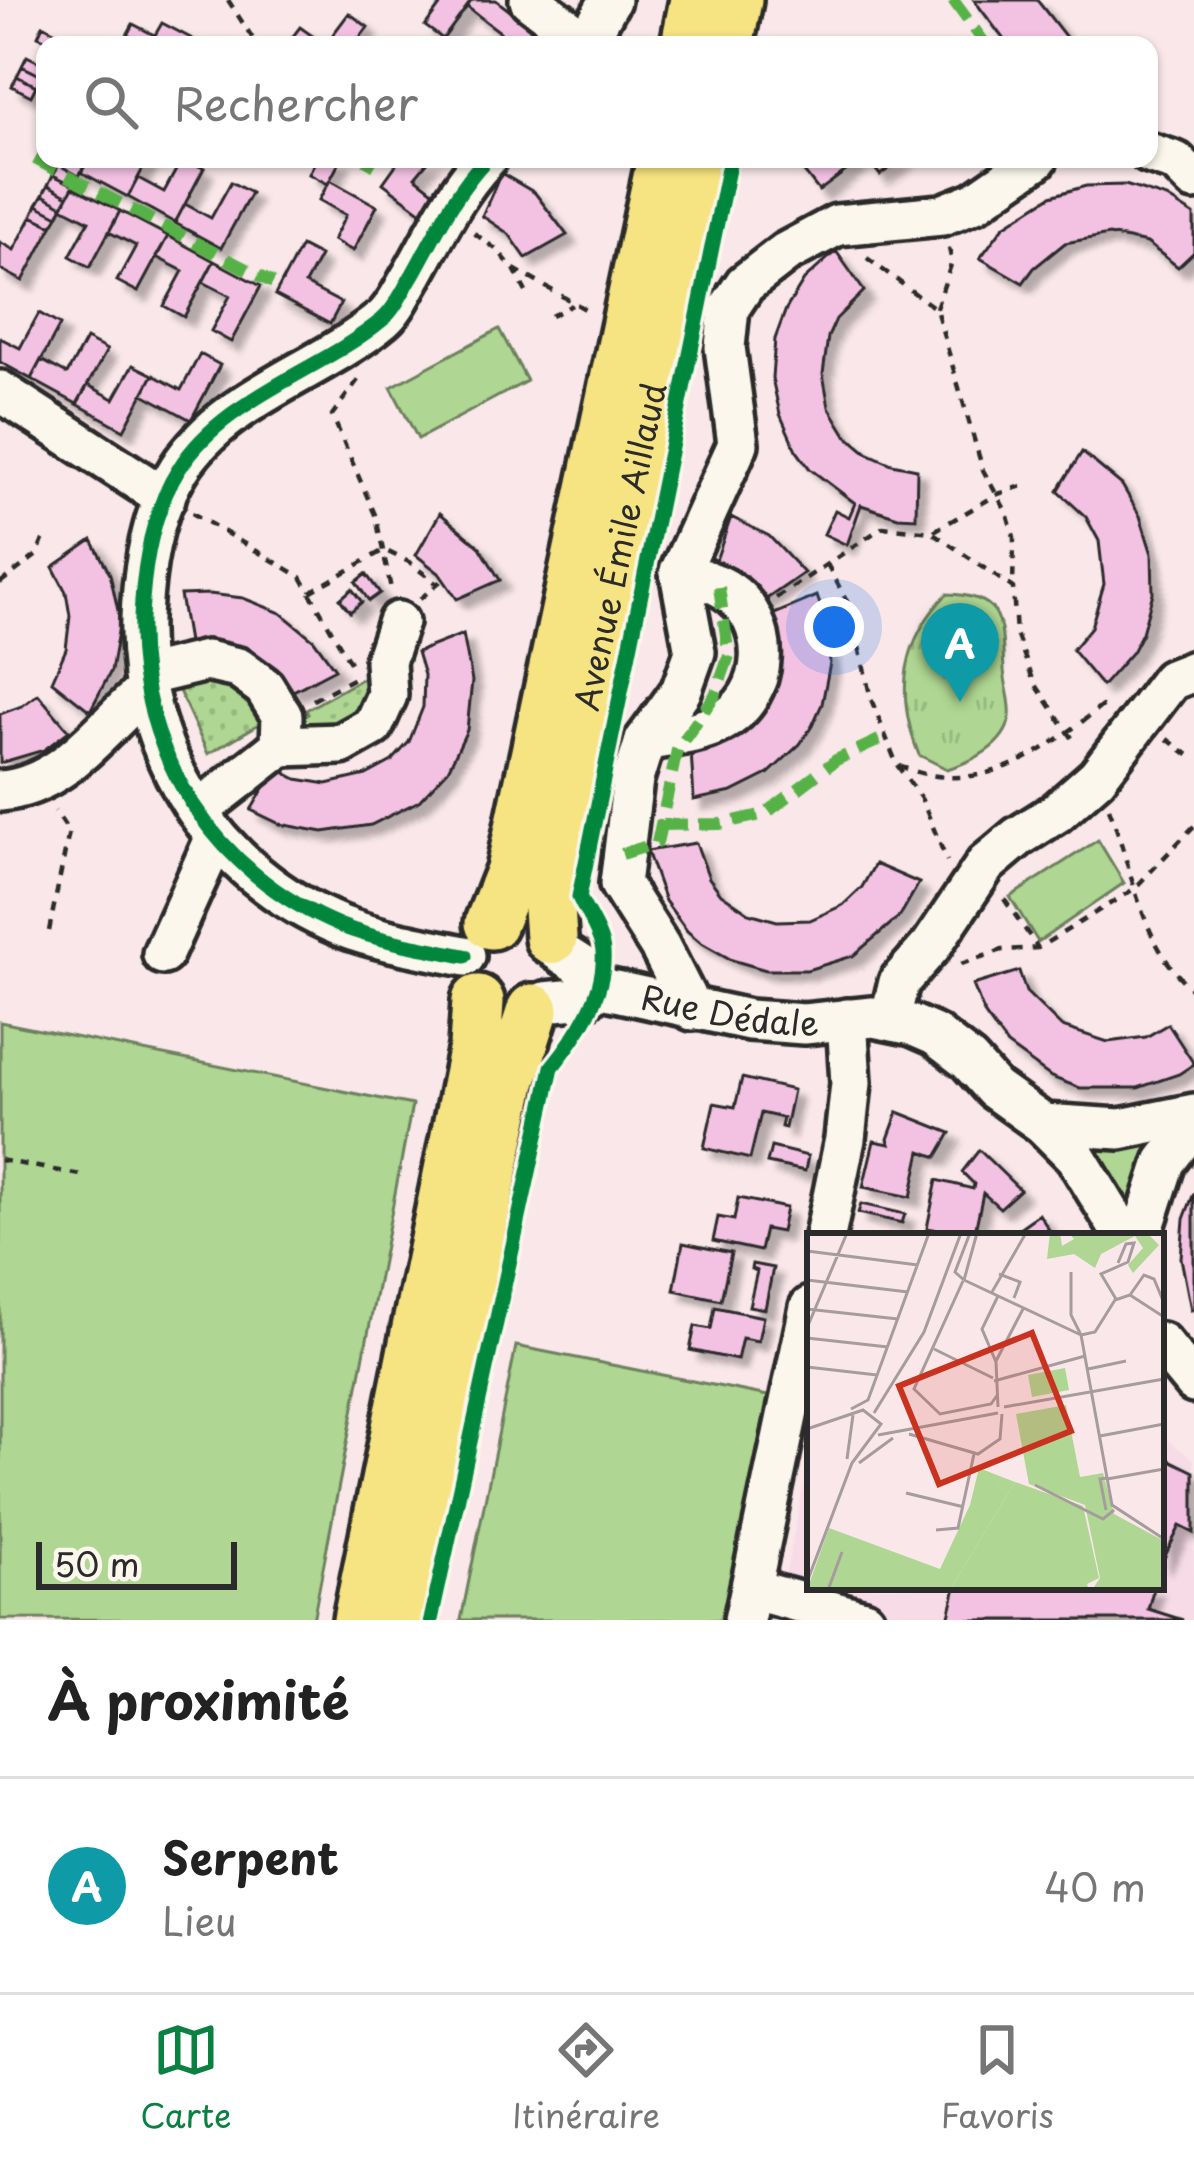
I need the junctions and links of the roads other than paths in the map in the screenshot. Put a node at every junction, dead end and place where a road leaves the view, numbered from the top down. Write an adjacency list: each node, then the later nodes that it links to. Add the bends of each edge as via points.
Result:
1 (530, 0): 5 (street)
2 (610, 0): 6 (street)
3 (696, 0): 7 (main road)
4 (736, 0): 8 (main road)
5 (576, 36)
6 (590, 36)
7 (689, 36)
8 (729, 36)
9 (1158, 156): 14 (street)
10 (478, 168): 16 (street, via 385,318 214,429 178,470)
11 (661, 168): 27 (main road, Avenue Émile Aillaud, via 512,870)
12 (700, 168): 25 (main road, Avenue Émile Aillaud, via 548,892)
13 (1024, 168): 17 (street, via 942,215 837,225 745,284 729,308 725,347 737,444)
14 (1194, 181)
15 (0, 391): 16 (street)
16 (166, 498): 20 (street, via 142,590)
17 (680, 572): 22 (street, via 695,652 681,691); 22 (street, via 726,590 750,612 760,669 742,706 723,721)
18 (398, 622): 21 (street, via 385,661 387,695 373,726 341,744)
19 (1194, 671): 32 (street, via 1171,680 1096,777 986,864 899,982)
20 (145, 683): 21 (street, via 206,661 238,668 264,687); 23 (street, via 56,773); 24 (street, via 162,745)
21 (282, 731): 24 (street)
22 (645, 741): 30 (street, via 623,831 620,884)
23 (0, 791)
24 (207, 825): 26 (street); 27 (street, via 266,884 342,926)
25 (554, 944): 27 (main road, via 524,920); 28 (street, Rue Dédale); 29 (main road, via 559,977)
26 (163, 954)
27 (478, 960): 29 (main road, via 504,1015); 43 (main road, Avenue Émile Aillaud, via 475,1047)
28 (598, 987): 29 (street, via 586,998); 30 (street, Rue Dédale)
29 (539, 1006): 44 (main road, via 515,1061)
30 (692, 1010): 31 (street, Rue Dédale, via 804,1024)
31 (848, 1018): 32 (street, Rue Dédale); 36 (street, Rue Dédale, via 851,1083)
32 (890, 1019): 34 (street, Rue Dédale, via 953,1047)
33 (1194, 1114): 34 (street, via 1139,1128)
34 (1043, 1124): 37 (street, Rue Dédale, via 1076,1157)
35 (1194, 1124): 38 (street, via 1165,1162)
36 (826, 1233)
37 (1122, 1233)
38 (1142, 1233)
39 (807, 1321): 42 (street)
40 (1164, 1347): 41 (street)
41 (1194, 1383)
42 (748, 1605): 45 (street)
43 (359, 1620)
44 (399, 1620)
45 (863, 1620)

